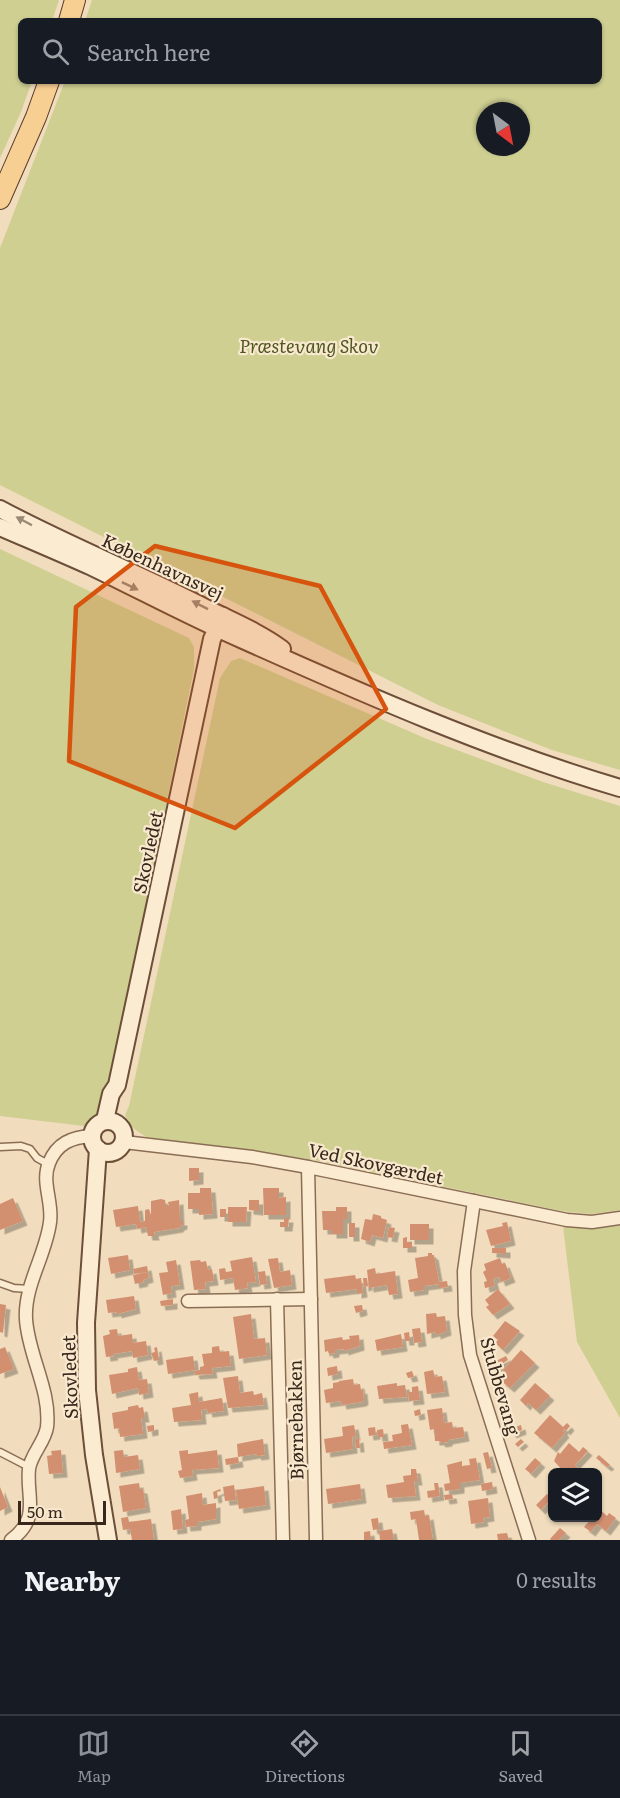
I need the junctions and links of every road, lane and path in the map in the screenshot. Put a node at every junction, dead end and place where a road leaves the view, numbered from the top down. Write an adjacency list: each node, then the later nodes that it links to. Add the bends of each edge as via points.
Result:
1 (75, 0): 2 (main road)
2 (70, 18)
3 (48, 84): 4 (main road)
4 (0, 199)
5 (0, 509): 7 (street, Københavnsvej, one-way to 5)
6 (0, 527): 7 (street, Københavnsvej, one-way to 7)
7 (220, 622): 8 (street, Københavnsvej, via 373,697 511,752); 9 (street, Skovledet, via 212,639 117,1085 111,1094)
8 (620, 788)
9 (109, 1121): 10 (street, via 95,1127); 10 (street, via 124,1130)
10 (106, 1145): 12 (street, via 77,1137 57,1149); 13 (street, Ved Skovgærdet, via 252,1157); 24 (street, Skovledet, via 94,1210 86,1323 87,1390)
11 (0, 1147): 12 (lane, via 30,1149)
12 (48, 1164): 17 (street, via 50,1222)
13 (308, 1167): 14 (street, Ved Skovgærdet); 19 (street, Bjørnebakken)
14 (474, 1201): 15 (street, Ved Skovgærdet, via 567,1220); 27 (street, Stubbevang, via 464,1271 470,1355)
15 (620, 1218)
16 (0, 1283): 17 (lane)
17 (29, 1290): 22 (street, via 28,1337 41,1382 47,1428)
18 (277, 1299): 19 (street); 20 (street); 25 (street, Bjørnebakken)
19 (311, 1299): 26 (street, Bjørnebakken)
20 (188, 1301)
21 (0, 1452): 22 (lane)
22 (29, 1467): 23 (street, via 28,1519)
23 (11, 1540)
24 (108, 1540)
25 (283, 1540)
26 (316, 1540)
27 (529, 1540)

